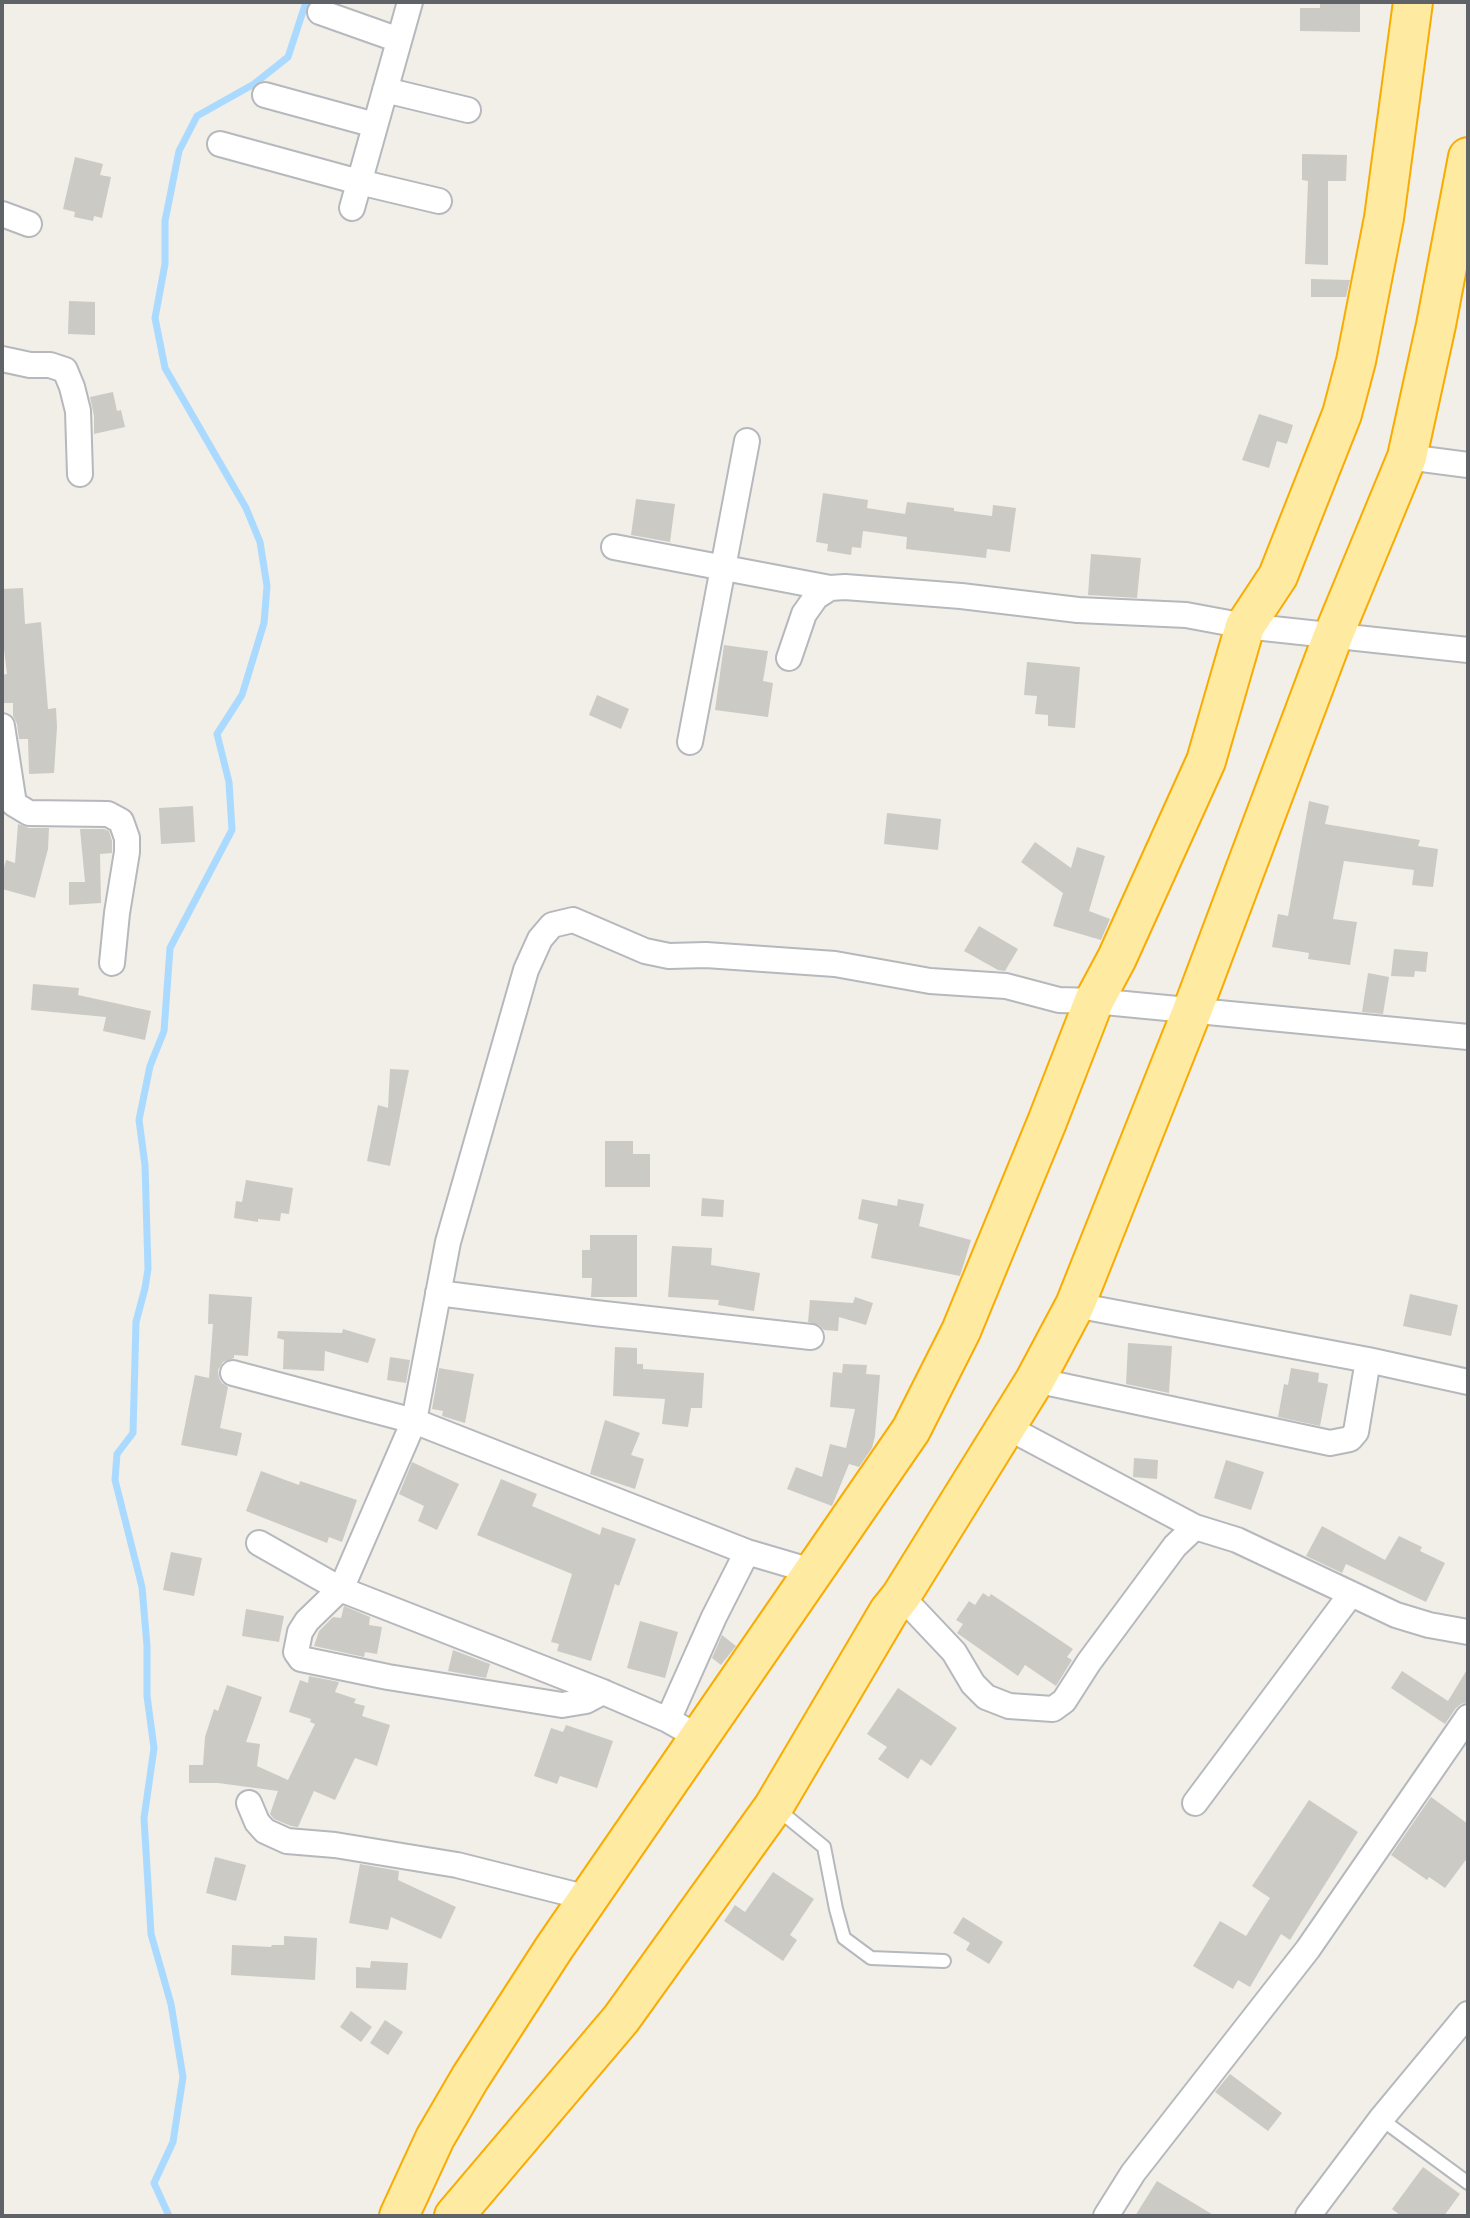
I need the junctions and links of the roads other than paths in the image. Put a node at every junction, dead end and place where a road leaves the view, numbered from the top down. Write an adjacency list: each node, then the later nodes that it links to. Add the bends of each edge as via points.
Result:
1 (410, 2): 4 (street)
2 (1413, 2): 24 (highway, via 1384,218 1342,414 1278,576)
3 (320, 12): 4 (street)
4 (399, 40): 5 (street)
5 (385, 90): 7 (street); 8 (street)
6 (265, 95): 8 (street)
7 (468, 110)
8 (375, 125): 11 (street)
9 (220, 144): 11 (street)
10 (1468, 157): 18 (highway)
11 (359, 182): 12 (street); 13 (street)
12 (439, 201)
13 (352, 208)
14 (2, 214): 15 (street)
15 (29, 224)
16 (2, 359): 20 (street, via 65,370 78,411)
17 (747, 441): 22 (street)
18 (1407, 457): 19 (street); 25 (highway)
19 (1468, 465)
20 (80, 474)
21 (614, 547): 22 (street)
22 (723, 568): 23 (street); 29 (street)
23 (830, 588): 24 (street, via 1186,615); 27 (street, via 804,614)
24 (1245, 626): 25 (street); 31 (highway, via 1206,761)
25 (1333, 636): 26 (street); 32 (highway)
26 (1468, 650)
27 (789, 658)
28 (2, 726): 30 (street, via 14,804 29,813 108,814 121,821 127,852)
29 (690, 742)
30 (112, 963)
31 (1094, 1001): 32 (street); 34 (street, via 835,964 669,956 573,920 552,925 526,970); 46 (highway, via 961,1331 911,1430)
32 (1192, 1011): 33 (street); 35 (highway)
33 (1468, 1037)
34 (438, 1293): 36 (street); 41 (street)
35 (1075, 1305): 37 (street); 39 (highway)
36 (811, 1337)
37 (1368, 1360): 39 (street, via 1356,1432 1350,1439 1330,1443); 40 (street)
38 (233, 1373): 41 (street)
39 (1035, 1380): 42 (highway)
40 (1468, 1382)
41 (414, 1421): 45 (street); 47 (street)
42 (1005, 1426): 43 (street); 49 (highway)
43 (1195, 1527): 48 (street, via 1237,1540); 49 (street, via 1175,1546 1064,1701 1053,1709 1009,1706 986,1697 954,1652)
44 (259, 1543): 47 (street)
45 (747, 1552): 46 (street); 53 (street, via 714,1617)
46 (815, 1572): 53 (highway)
47 (340, 1589): 51 (street); 51 (street, via 300,1632 296,1652 301,1659 562,1705)
48 (1351, 1594): 50 (street, via 1396,1615); 55 (street)
49 (901, 1596): 56 (highway)
50 (1468, 1632)
51 (603, 1692): 53 (street)
52 (1468, 1717): 65 (street, via 1308,1949 1133,2173)
53 (684, 1729): 57 (highway)
54 (249, 1803): 57 (street, via 265,1831 287,1841 457,1865)
55 (1195, 1803)
56 (774, 1806): 58 (lane, via 824,1847 844,1938 871,1958); 63 (highway, via 621,2019)
57 (588, 1898): 61 (highway, via 470,2078)
58 (944, 1961)
59 (1468, 2014): 60 (street)
60 (1381, 2119): 62 (lane); 66 (street)
61 (425, 2162): 63 (highway); 64 (highway)
62 (1468, 2183)
63 (462, 2207)
64 (399, 2216)
65 (1106, 2216)
66 (1308, 2216)

